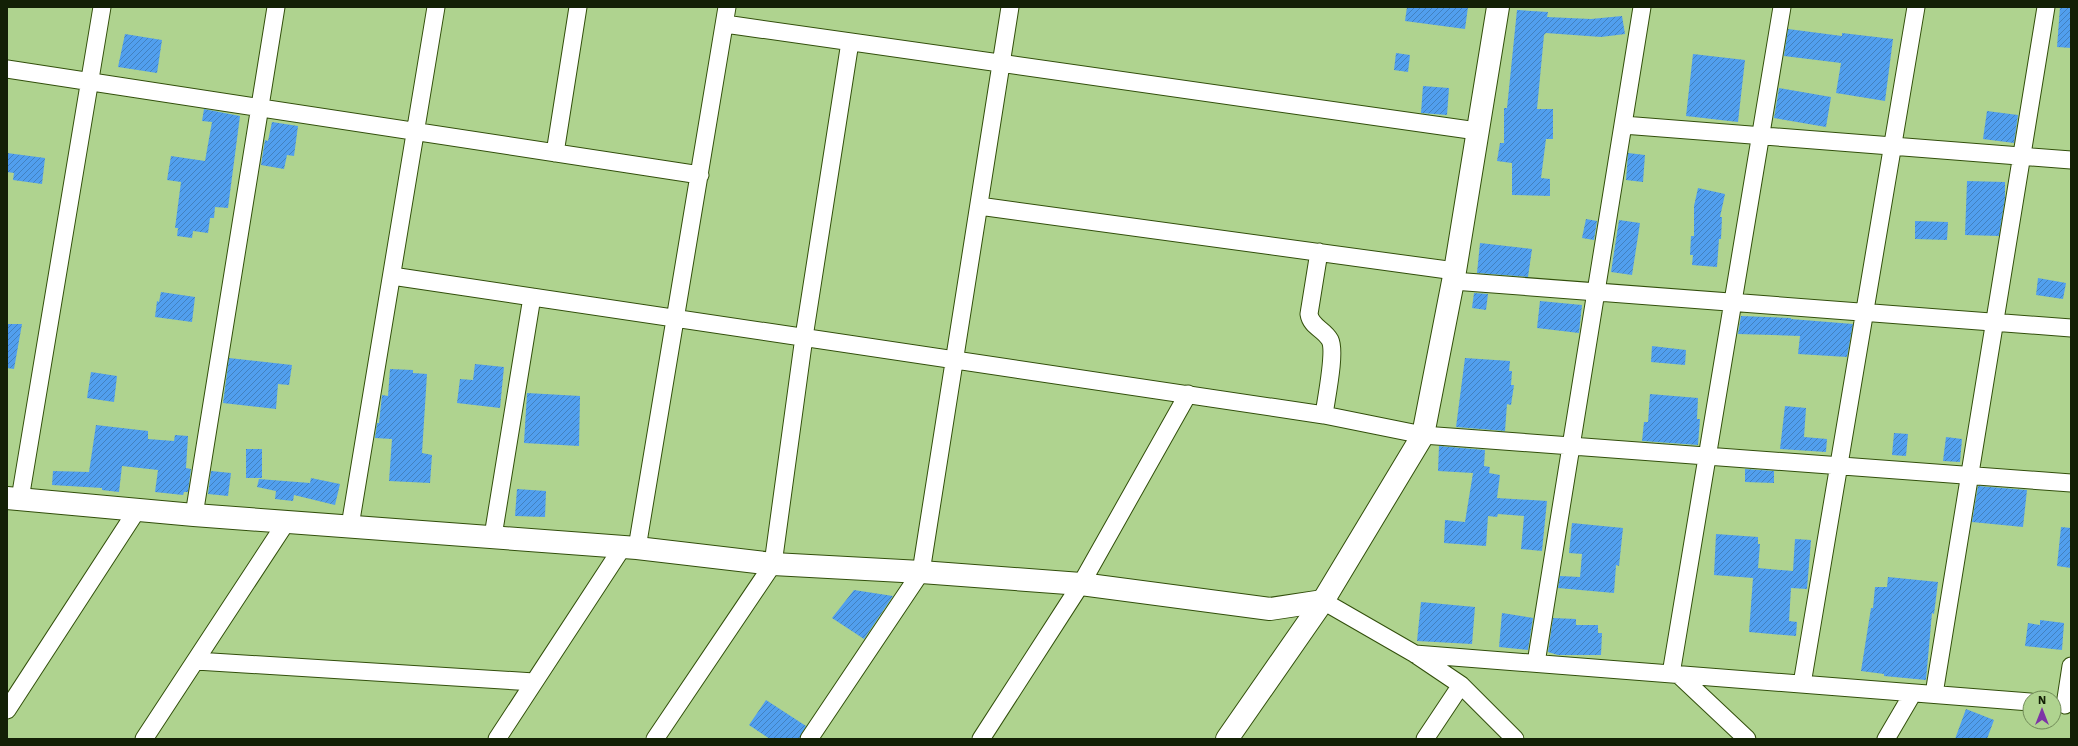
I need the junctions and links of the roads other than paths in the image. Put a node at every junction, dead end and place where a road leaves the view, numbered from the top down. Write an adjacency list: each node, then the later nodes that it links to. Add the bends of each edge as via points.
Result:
1 (102, 7): 16 (street)
2 (276, 7): 17 (street)
3 (436, 7): 20 (street)
4 (578, 7): 23 (street)
5 (728, 7): 12 (street)
6 (1010, 7): 14 (street)
7 (1498, 7): 19 (street)
8 (1642, 7): 18 (street)
9 (1782, 7): 21 (street)
10 (1916, 7): 22 (street)
11 (2046, 7): 24 (street)
12 (725, 24): 13 (street); 26 (street)
13 (850, 42): 14 (street); 38 (street)
14 (1001, 63): 19 (street); 27 (street)
15 (7, 69): 16 (street)
16 (89, 82): 17 (street); 48 (street)
17 (260, 108): 20 (street); 50 (street)
18 (1623, 125): 21 (street); 31 (street)
19 (1477, 131): 30 (street)
20 (415, 132): 23 (street); 29 (street)
21 (1761, 136): 22 (street); 33 (street)
22 (1893, 146): 24 (street); 34 (street)
23 (555, 153): 26 (street)
24 (2021, 156): 25 (street); 36 (street)
25 (2071, 160)
26 (700, 175): 35 (street)
27 (979, 206): 28 (street); 39 (street)
28 (1319, 252): 30 (street); 41 (street, via 1309,314 1310,321 1326,334 1333,349)
29 (392, 276): 32 (street); 52 (street)
30 (1454, 276): 31 (street); 42 (street)
31 (1596, 292): 33 (street); 43 (street)
32 (532, 297): 35 (street); 53 (street)
33 (1733, 302): 34 (street); 44 (street)
34 (1865, 313): 36 (street); 45 (street)
35 (676, 318): 38 (street); 54 (street)
36 (1995, 322): 37 (street); 46 (street)
37 (2071, 328)
38 (804, 337): 39 (street); 55 (street)
39 (955, 360): 40 (street); 56 (street)
40 (1188, 394): 41 (street); 57 (street)
41 (1324, 414): 42 (street)
42 (1423, 434): 43 (street); 58 (street)
43 (1571, 445): 44 (street); 61 (street)
44 (1707, 455): 45 (street); 63 (street)
45 (1839, 465): 46 (street); 65 (street)
46 (1970, 475): 47 (street); 68 (street)
47 (2071, 483)
48 (14, 498): 49 (street)
49 (137, 510): 50 (street); 71 (street)
50 (194, 515): 51 (street)
51 (287, 521): 52 (street); 60 (street)
52 (350, 526): 53 (street)
53 (493, 536): 54 (street)
54 (630, 548): 55 (street); 64 (street)
55 (773, 564): 56 (street); 74 (street)
56 (921, 572): 57 (street); 75 (street)
57 (1081, 584): 58 (street, via 1270,609); 76 (street)
58 (1323, 601): 59 (street); 77 (street)
59 (1415, 654): 61 (street); 66 (street)
60 (196, 661): 64 (street); 72 (street)
61 (1536, 664): 63 (street)
62 (2071, 666): 70 (street)
63 (1675, 674): 65 (street); 80 (street)
64 (534, 682): 73 (street)
65 (1802, 684): 67 (street)
66 (1461, 686): 78 (street); 79 (street)
67 (1913, 693): 68 (street); 81 (street)
68 (1934, 694): 69 (street)
69 (2022, 701)
70 (2063, 705)
71 (7, 710)
72 (144, 739)
73 (497, 739)
74 (655, 739)
75 (809, 739)
76 (981, 739)
77 (1227, 739)
78 (1425, 739)
79 (1516, 739)
80 (1747, 739)
81 (1886, 739)

